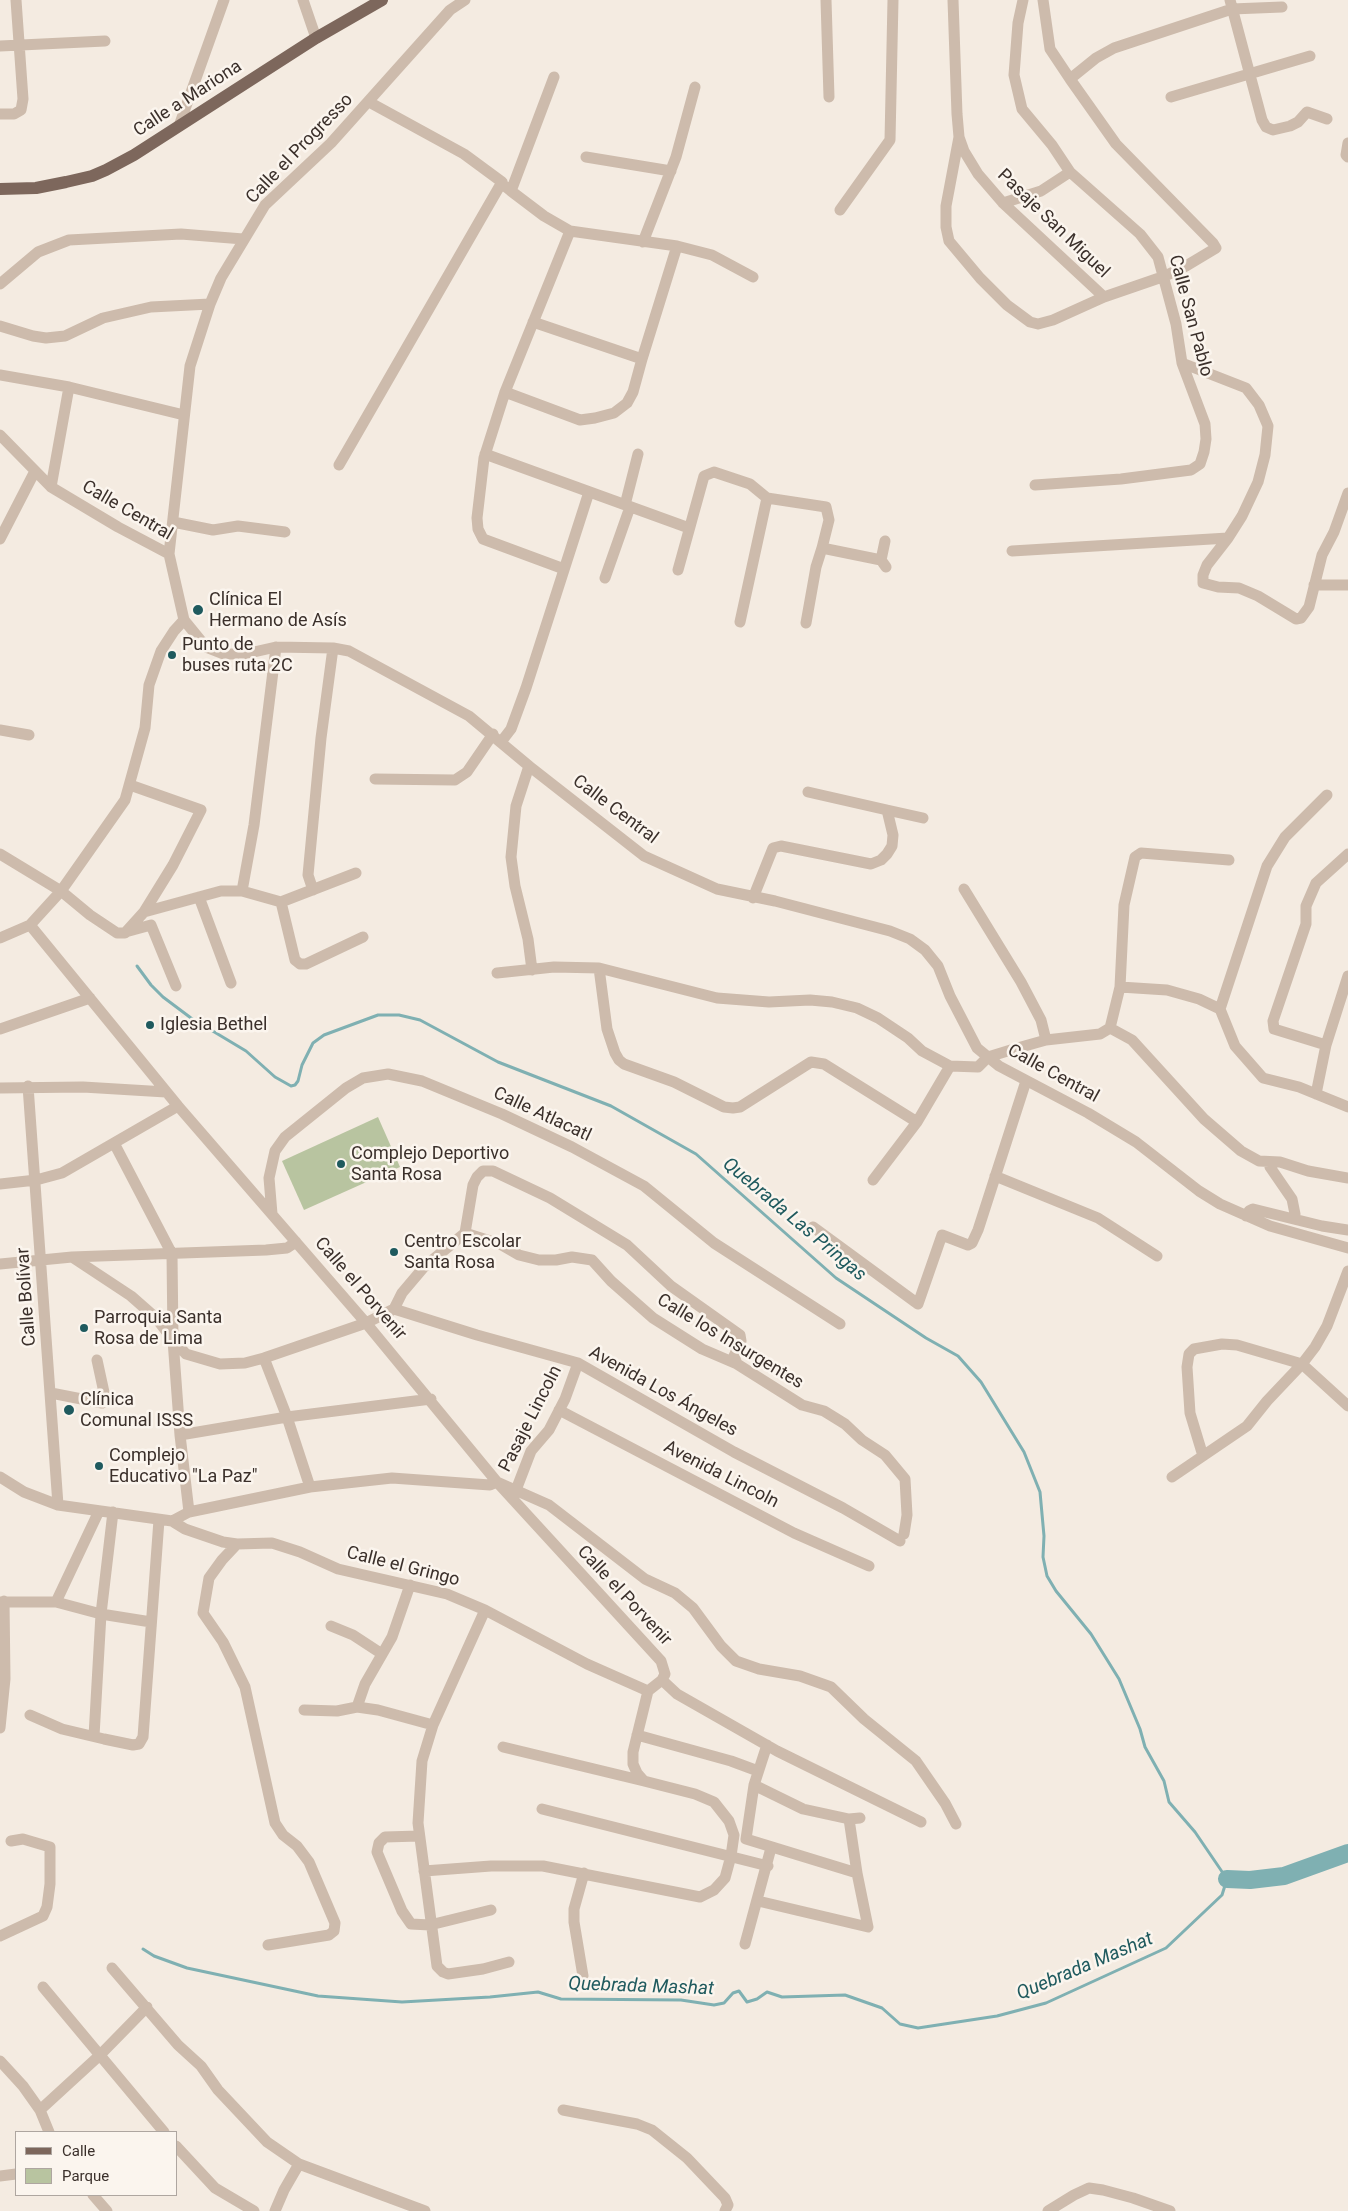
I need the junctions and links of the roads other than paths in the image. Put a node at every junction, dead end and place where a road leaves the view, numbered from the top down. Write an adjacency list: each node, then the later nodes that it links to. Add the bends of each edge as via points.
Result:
1 (16, 0): 15 (street)
2 (224, 0): 27 (street)
3 (304, 0): 13 (street)
4 (382, 0): 13 (main road, Calle a Mariona)
5 (464, 0): 24 (street, Calle el Progresso, via 450,10)
6 (826, 0): 22 (street)
7 (893, 0): 38 (street, via 890,140)
8 (952, 0): 28 (street, Pasaje San Miguel)
9 (1023, 0): 33 (street, Calle San Pablo, via 1014,75 1022,109)
10 (1043, 0): 20 (street, via 1050,49)
11 (1231, 4): 12 (street); 18 (street); 20 (street, via 1114,48)
12 (1282, 7)
13 (316, 38): 27 (main road, Calle a Mariona)
14 (104, 41): 15 (street)
15 (18, 45): 16 (street); 25 (street, via 23,99 21,110 14,114)
16 (0, 46)
17 (1310, 56): 18 (street)
18 (1251, 72): 23 (street); 26 (street, via 1266,127 1273,130 1290,126 1306,112)
19 (554, 77): 36 (street)
20 (1070, 79): 43 (street, via 1116,144 1216,248)
21 (695, 87): 32 (street)
22 (829, 97)
23 (1171, 97)
24 (369, 102): 34 (street, via 464,154); 40 (street, Calle el Progresso, via 331,143 264,205)
25 (0, 114)
26 (1327, 119)
27 (179, 126): 35 (main road, Calle a Mariona, via 134,155 92,176 36,188)
28 (959, 138): 37 (street, Pasaje San Miguel, via 978,174); 46 (street, via 946,206 946,227 949,241 980,278 1022,318 1038,324)
29 (1348, 143): 31 (street)
30 (586, 157): 32 (street)
31 (1348, 157)
32 (670, 170): 41 (street)
33 (1070, 172): 37 (street, via 1041,191); 43 (street, Calle San Pablo, via 1140,234 1158,257)
34 (502, 182): 36 (street); 59 (street)
35 (0, 189)
36 (511, 191): 39 (street)
37 (1003, 203): 46 (street, Pasaje San Miguel)
38 (840, 210)
39 (570, 231): 41 (street); 48 (street)
40 (243, 239): 45 (street, via 181,234 69,240 38,252); 47 (street, Calle el Progresso)
41 (643, 242): 42 (street)
42 (677, 246): 44 (street, via 712,255); 50 (street)
43 (1164, 276): 46 (street); 51 (street, Calle San Pablo)
44 (753, 277)
45 (0, 284)
46 (1104, 297)
47 (210, 304): 49 (street, via 151,307 103,318 65,336 46,338); 55 (street, Calle el Progresso, via 190,366)
48 (533, 322): 50 (street); 54 (street)
49 (0, 326)
50 (642, 360): 54 (street, via 634,392 627,403 614,412 595,418 580,420)
51 (1182, 363): 61 (street, Calle San Pablo, via 1205,424 1206,439 1200,464 1191,470 1166,474); 70 (street, via 1246,388 1259,404 1268,426 1258,482)
52 (0, 375): 53 (street)
53 (69, 387): 55 (street); 62 (street)
54 (505, 392): 57 (street)
55 (184, 415): 67 (street, Calle el Progresso)
56 (0, 436): 60 (street, Calle Central)
57 (486, 454): 63 (street); 76 (street, via 477,518 483,538)
58 (638, 454): 66 (street)
59 (338, 465)
60 (35, 471): 62 (street, Calle Central); 71 (street)
61 (1035, 484)
62 (51, 487): 75 (street, Calle Central)
63 (589, 492): 66 (street); 76 (street)
64 (1348, 493): 79 (street, via 1322,555)
65 (766, 498): 68 (street, via 750,484 714,472 704,476); 73 (street, via 826,507 829,520); 82 (street)
66 (627, 506): 68 (street); 78 (street)
67 (173, 522): 69 (street, via 212,530 238,526); 75 (street, Calle el Progresso)
68 (689, 528): 77 (street)
69 (285, 532)
70 (1228, 538): 74 (street); 79 (street, via 1202,575 1204,583 1239,588 1296,619 1305,614)
71 (0, 539)
72 (885, 541): 73 (street, via 884,564)
73 (822, 548): 83 (street)
74 (1012, 551)
75 (168, 554): 81 (street, Calle Central)
76 (564, 569): 88 (street, via 510,729)
77 (678, 570)
78 (605, 578)
79 (1314, 585): 80 (street)
80 (1348, 585)
81 (184, 620): 84 (street, Calle Central, via 206,647 224,654); 91 (street, via 162,651 149,686 145,728)
82 (740, 622)
83 (806, 623)
84 (276, 648): 85 (street, Calle Central); 103 (street, via 254,825)
85 (333, 648): 88 (street, Calle Central, via 349,651 469,716); 101 (street, via 308,875)
86 (0, 730): 87 (street)
87 (29, 735)
88 (497, 738): 89 (street, Calle Central); 90 (street, via 467,772 455,780)
89 (529, 766): 105 (street, Calle Central, via 644,856 717,889); 113 (street, via 516,806 511,857)
90 (375, 779)
91 (130, 785): 102 (street, via 125,800); 107 (street, via 201,810)
92 (808, 792): 94 (street)
93 (1326, 795): 120 (street, via 1285,837 1267,866)
94 (887, 810): 95 (street); 105 (street, via 893,835 892,846 881,860 871,864 807,850 773,848)
95 (923, 818)
96 (0, 854): 102 (street)
97 (1348, 854): 124 (street, via 1316,883 1306,906 1306,924 1273,1021 1274,1029)
98 (1229, 860): 118 (street, via 1142,853 1135,857 1124,905)
99 (356, 874): 101 (street)
100 (964, 889): 123 (street, via 1021,982)
101 (313, 890): 106 (street)
102 (61, 891): 108 (street); 109 (street, via 109,929)
103 (242, 891): 104 (street, via 220,891); 106 (street)
104 (200, 897): 107 (street); 116 (street)
105 (753, 898): 125 (street, Calle Central, via 890,931 910,939 938,966 977,1048)
106 (281, 902): 110 (street, via 295,960 300,964)
107 (144, 912): 109 (street)
108 (30, 925): 111 (street); 119 (street, Calle el Porvenir)
109 (125, 933): 117 (street, via 151,925)
110 (363, 937)
111 (0, 938)
112 (599, 968): 113 (street); 126 (street, via 717,998 769,1002 810,1000 857,1008 878,1018 922,1051); 134 (street, via 607,1029 615,1053 624,1064 733,1108 740,1107 811,1062 824,1064)
113 (532, 970): 114 (street)
114 (497, 973)
115 (1348, 976): 124 (street)
116 (231, 983)
117 (176, 986)
118 (1120, 987): 120 (street, via 1167,990); 121 (street)
119 (90, 998): 122 (street); 130 (street, Calle el Porvenir)
120 (1220, 1009): 131 (street, via 1236,1046 1263,1078)
121 (1110, 1028): 123 (street, via 1100,1034); 136 (street, via 1132,1040 1204,1119 1241,1150 1259,1162)
122 (0, 1029)
123 (1046, 1040): 125 (street)
124 (1326, 1046): 131 (street)
125 (988, 1057): 126 (street, via 978,1067); 127 (street, Calle Central)
126 (950, 1066): 134 (street)
127 (1026, 1081): 137 (street); 143 (street, Calle Central, via 1136,1142 1199,1190)
128 (28, 1086): 129 (street); 130 (street); 139 (street, Calle Bolívar)
129 (0, 1088)
130 (166, 1092): 132 (street, Calle el Porvenir)
131 (1316, 1094): 133 (street)
132 (178, 1106): 135 (street); 142 (street, Calle el Porvenir)
133 (1348, 1106)
134 (917, 1122): 140 (street)
135 (114, 1143): 139 (street, via 70,1170); 150 (street)
136 (1268, 1162): 138 (street); 144 (street, via 1292,1199)
137 (995, 1176): 145 (street, via 972,1243 968,1245 942,1235 918,1304); 151 (street, via 1098,1218)
138 (1348, 1178)
139 (36, 1180): 141 (street); 153 (street, Calle Bolívar)
140 (873, 1180)
141 (0, 1184)
142 (272, 1214): 148 (street, Calle el Porvenir); 158 (street, Calle Atlacatl, via 269,1178 275,1151 285,1137 346,1088 363,1078 388,1074 422,1081 502,1114 644,1186 714,1243)
143 (1246, 1216): 144 (street, via 1253,1210); 149 (street, Calle Central)
144 (1294, 1219): 146 (street)
145 (813, 1227)
146 (1348, 1230)
147 (465, 1233): 156 (street, via 424,1267 402,1292); 163 (street, Calle los Insurgentes, via 539,1260 572,1257 592,1260 653,1318 702,1349); 163 (street, via 474,1185 484,1172 492,1171 550,1198 627,1245 671,1286 740,1335 741,1341 734,1356)
148 (296, 1242): 150 (street, via 287,1248); 157 (street, Calle el Porvenir)
149 (1348, 1248)
150 (172, 1254): 152 (street); 159 (street)
151 (1157, 1256)
152 (72, 1257): 153 (street); 159 (street, via 144,1306)
153 (42, 1260): 154 (street); 165 (street, Calle Bolívar)
154 (0, 1264)
155 (1348, 1271): 164 (street, via 1327,1326)
156 (394, 1309): 157 (street); 162 (street, Avenida Los Ángeles)
157 (366, 1323): 160 (street); 166 (street, Calle el Porvenir)
158 (840, 1324)
159 (173, 1340): 160 (street, via 186,1354 220,1364); 170 (street)
160 (264, 1358): 169 (street)
161 (97, 1360): 165 (street, via 105,1397 102,1403)
162 (578, 1363): 168 (street, Pasaje Lincoln); 183 (street, Avenida Los Ángeles, via 734,1452)
163 (737, 1364): 183 (street, Calle los Insurgentes, via 802,1405 824,1411 845,1424 884,1455 905,1480 907,1515)
164 (1302, 1364): 167 (street); 171 (street, via 1248,1426); 171 (street, via 1237,1345 1194,1349 1187,1368 1190,1413)
165 (51, 1393): 177 (street, Calle Bolívar)
166 (430, 1399): 169 (street); 174 (street, Calle el Porvenir)
167 (1348, 1406)
168 (559, 1410): 176 (street, Pasaje Lincoln, via 549,1430 531,1451); 185 (street, Avenida Lincoln, via 794,1533)
169 (287, 1417): 170 (street); 175 (street)
170 (180, 1435): 180 (street)
171 (1203, 1456): 173 (street)
172 (0, 1477): 177 (street, via 24,1492)
173 (1172, 1477)
174 (497, 1482): 175 (street, via 490,1485 392,1478); 176 (street); 194 (street, Calle el Porvenir, via 661,1662)
175 (310, 1487): 180 (street)
176 (516, 1490): 211 (street, via 549,1505 645,1579 675,1593 693,1608 736,1661 831,1687 916,1761)
177 (58, 1505): 178 (street)
178 (99, 1511): 179 (street); 188 (street)
179 (113, 1512): 181 (street); 190 (street)
180 (189, 1512): 182 (street)
181 (159, 1520): 182 (street); 191 (street)
182 (172, 1521): 184 (street, Calle el Gringo, via 185,1529)
183 (902, 1538)
184 (237, 1544): 186 (street, Calle el Gringo, via 272,1543 338,1569); 225 (street, via 209,1578 203,1613 223,1642 245,1687 276,1824 309,1862 335,1923 334,1931 329,1935)
185 (869, 1566)
186 (410, 1585): 189 (street, Calle el Gringo, via 447,1594); 193 (street, via 399,1619)
187 (2, 1602): 188 (street); 195 (street)
188 (56, 1602): 190 (street)
189 (485, 1610): 196 (street, Calle el Gringo, via 587,1664); 200 (street)
190 (101, 1614): 191 (street); 203 (street)
191 (151, 1622): 203 (street, via 143,1737 139,1744 133,1745)
192 (331, 1626): 193 (street, via 353,1635)
193 (382, 1654): 197 (street, via 365,1684)
194 (663, 1677): 196 (street); 204 (street, Calle el Porvenir, via 677,1694)
195 (3, 1679): 201 (street)
196 (648, 1691): 202 (street)
197 (357, 1707): 198 (street, via 337,1711); 200 (street)
198 (304, 1710)
199 (30, 1716): 203 (street)
200 (434, 1725): 212 (street, via 422,1761)
201 (0, 1728)
202 (637, 1735): 206 (street); 207 (street, via 633,1764)
203 (94, 1736)
204 (767, 1745): 206 (street); 210 (street, Calle el Porvenir)
205 (503, 1747): 207 (street)
206 (758, 1771): 208 (street)
207 (644, 1781): 215 (street, via 714,1802 729,1821 734,1835)
208 (754, 1785): 214 (street, via 746,1839); 219 (street, via 803,1809 855,1819)
209 (542, 1809): 215 (street)
210 (920, 1822)
211 (956, 1824)
212 (419, 1836): 217 (street); 222 (street, via 385,1837 379,1843 378,1852 402,1911 411,1924)
213 (11, 1841): 223 (street, via 23,1839 50,1847 50,1884 43,1916)
214 (771, 1848): 216 (street); 219 (street)
215 (731, 1856): 216 (street); 218 (street, via 725,1878 714,1890 700,1897)
216 (768, 1866): 220 (street)
217 (424, 1872): 218 (street, via 518,1865); 222 (street)
218 (584, 1873): 228 (street, via 574,1909)
219 (857, 1873): 220 (street, via 868,1927)
220 (758, 1901): 224 (street)
221 (491, 1910): 222 (street)
222 (430, 1925): 226 (street, via 437,1966 443,1972 460,1973)
223 (0, 1936)
224 (745, 1944)
225 (268, 1945)
226 (509, 1962)
227 (112, 1968): 230 (street)
228 (583, 1976)
229 (43, 1987): 231 (street)
230 (146, 2007): 231 (street); 238 (street, via 261,2136)
231 (100, 2056): 233 (street); 236 (street)
232 (0, 2061): 233 (street)
233 (40, 2110): 235 (street)
234 (563, 2110): 246 (street, via 637,2124 652,2130 687,2158 725,2198 728,2205)
235 (50, 2131)
236 (163, 2131)
237 (178, 2148): 243 (street, via 215,2188)
238 (299, 2164): 244 (street); 245 (street)
239 (15, 2174): 240 (street)
240 (0, 2176)
241 (94, 2196): 242 (street)
242 (107, 2211)
243 (254, 2211)
244 (274, 2211)
245 (424, 2211)
246 (725, 2211)
247 (1048, 2211): 248 (street, via 1089,2188)
248 (1170, 2211)

